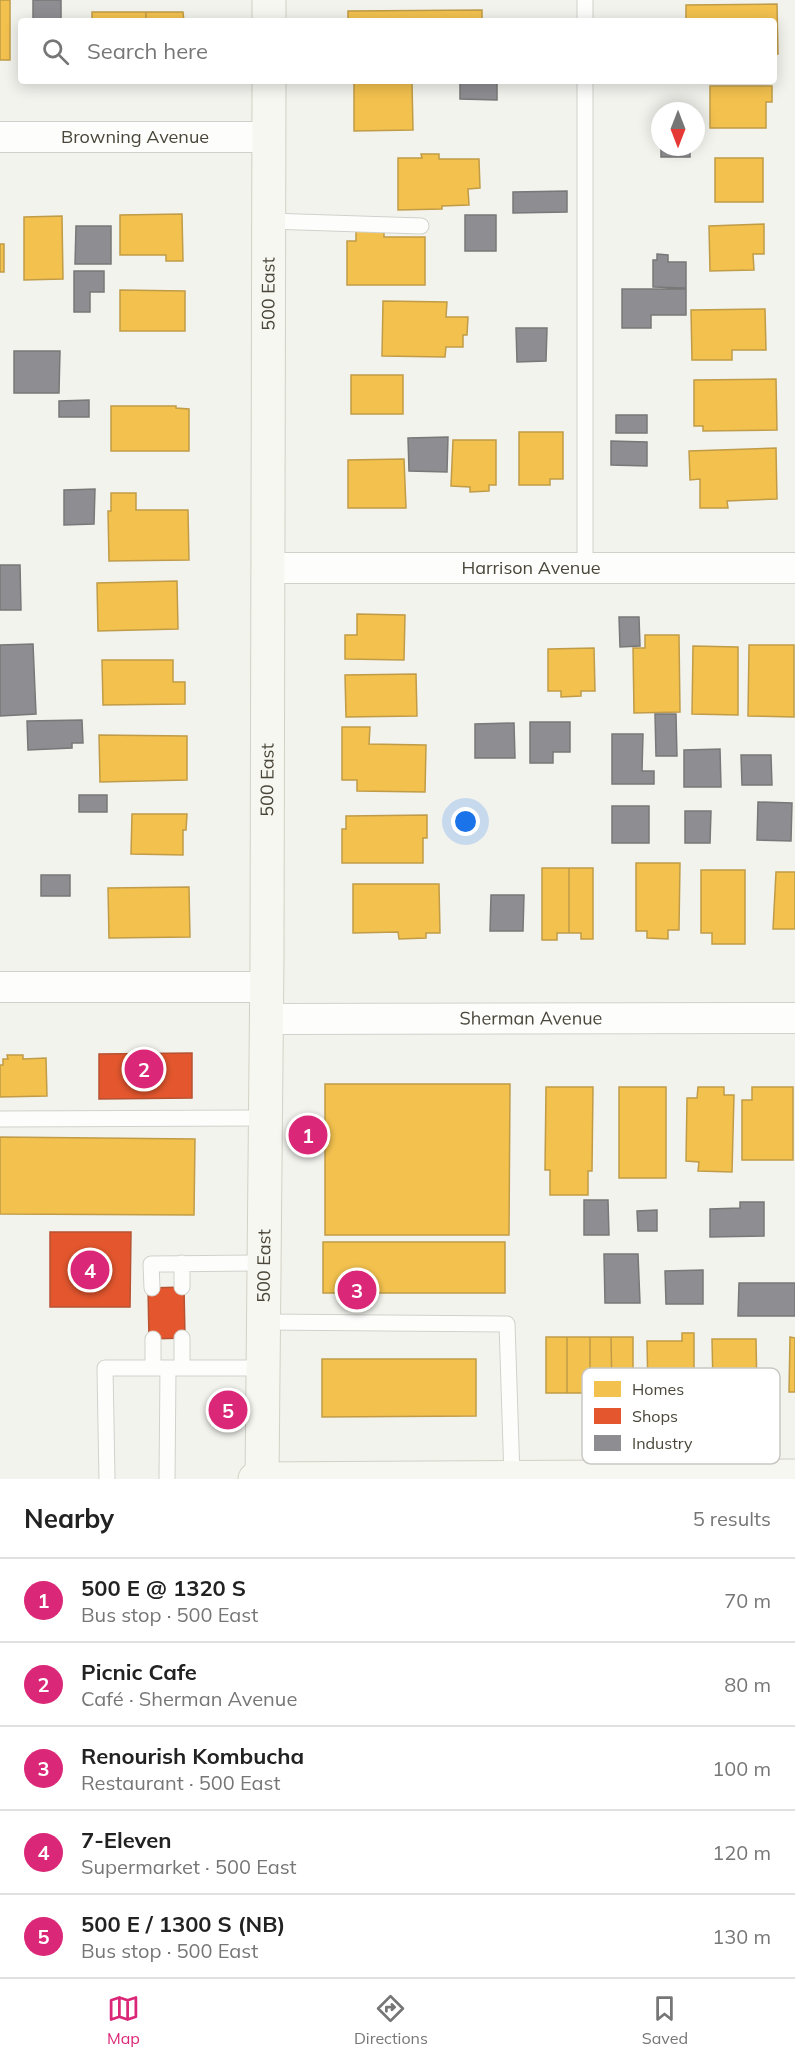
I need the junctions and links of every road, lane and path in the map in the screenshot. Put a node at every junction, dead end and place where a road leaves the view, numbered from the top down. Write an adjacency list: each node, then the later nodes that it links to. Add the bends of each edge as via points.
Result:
1 (269, 0): 3 (street)
2 (585, 0): 4 (lane)
3 (269, 18)
4 (585, 18)
5 (269, 84): 7 (street, 500 East)
6 (585, 84): 12 (lane)
7 (269, 137): 8 (street, Browning Avenue); 9 (street, 500 East)
8 (0, 138)
9 (269, 221): 10 (lane); 11 (street, 500 East)
10 (421, 225)
11 (269, 568): 12 (street, Harrison Avenue); 15 (street, 500 East)
12 (585, 568): 13 (street, Harrison Avenue)
13 (795, 568)
14 (0, 987): 15 (street)
15 (267, 987): 17 (street, 500 East)
16 (795, 1018): 17 (street, Sherman Avenue)
17 (267, 1019): 18 (street, 500 East)
18 (266, 1118): 19 (lane); 21 (street, 500 East)
19 (0, 1119)
20 (182, 1263): 21 (lane); 22 (lane); 23 (lane, via 151,1264)
21 (265, 1263): 24 (street, 500 East)
22 (182, 1287)
23 (152, 1288)
24 (264, 1322): 28 (street, 500 East); 30 (lane, via 507,1324)
25 (182, 1338): 27 (lane)
26 (153, 1339): 27 (lane)
27 (168, 1368): 28 (lane); 31 (lane, via 105,1368); 32 (lane)
28 (264, 1368): 34 (street, 500 East)
29 (795, 1476): 30 (street)
30 (532, 1478): 34 (street)
31 (107, 1479)
32 (166, 1479)
33 (255, 1479): 34 (street)
34 (262, 1479)

